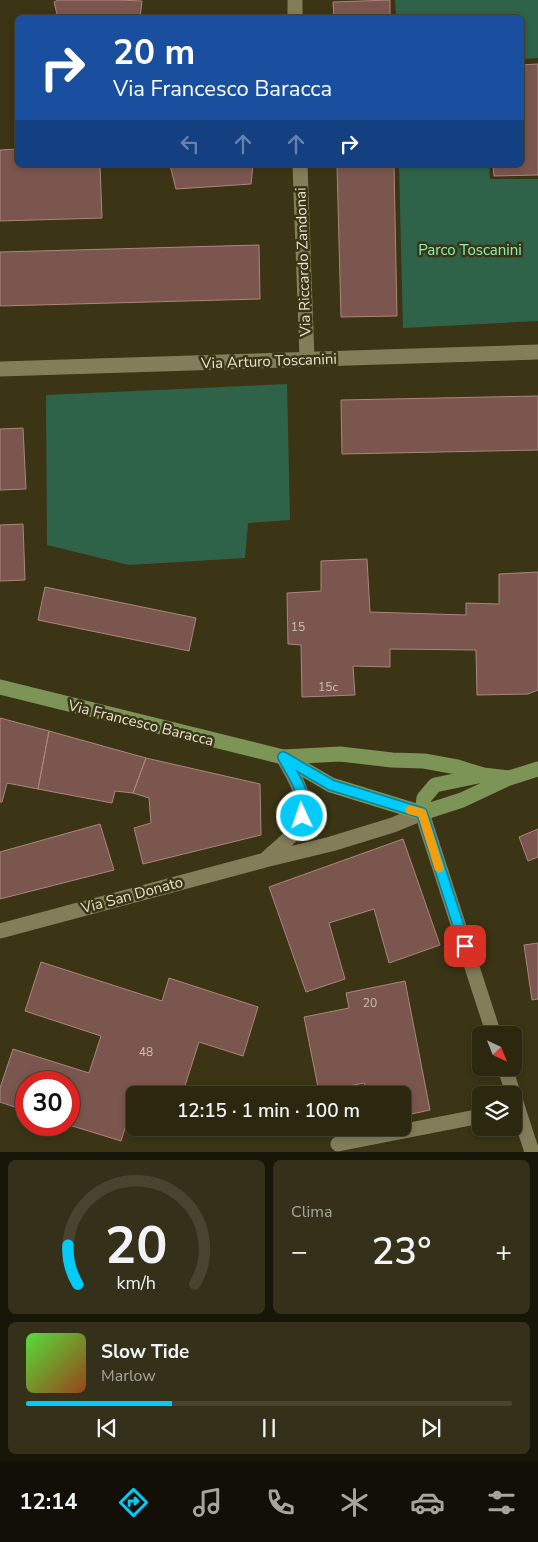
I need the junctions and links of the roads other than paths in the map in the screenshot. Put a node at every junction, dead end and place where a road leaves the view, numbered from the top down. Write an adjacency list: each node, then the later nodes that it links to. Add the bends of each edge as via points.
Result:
1 (295, 0): 2 (street)
2 (295, 15)
3 (300, 167): 5 (street, Via Riccardo Zandonai)
4 (538, 352): 5 (street, Via Arturo Toscanini)
5 (306, 359): 6 (street, Via Arturo Toscanini)
6 (0, 369)
7 (0, 687): 8 (main road, Via Francesco Baracca)
8 (283, 757): 10 (main road, Via Francesco Baracca, via 340,754 424,761); 12 (main road, Via Francesco Baracca, via 331,785); 13 (street, via 300,787 304,810 295,832)
9 (538, 770): 11 (main road, Via Francesco Baracca)
10 (483, 775): 11 (main road, Via Francesco Baracca); 12 (main road, Via Francesco Baracca, via 435,785 424,798)
11 (509, 778): 12 (main road, Via Francesco Baracca, via 462,800)
12 (422, 813): 13 (street, Via Francesco Baracca, via 331,844); 15 (street)
13 (265, 860): 14 (street, Via San Donato)
14 (0, 931)
15 (491, 1026)
16 (472, 1118): 18 (street)
17 (522, 1126): 19 (street)
18 (338, 1144)
19 (532, 1152)

